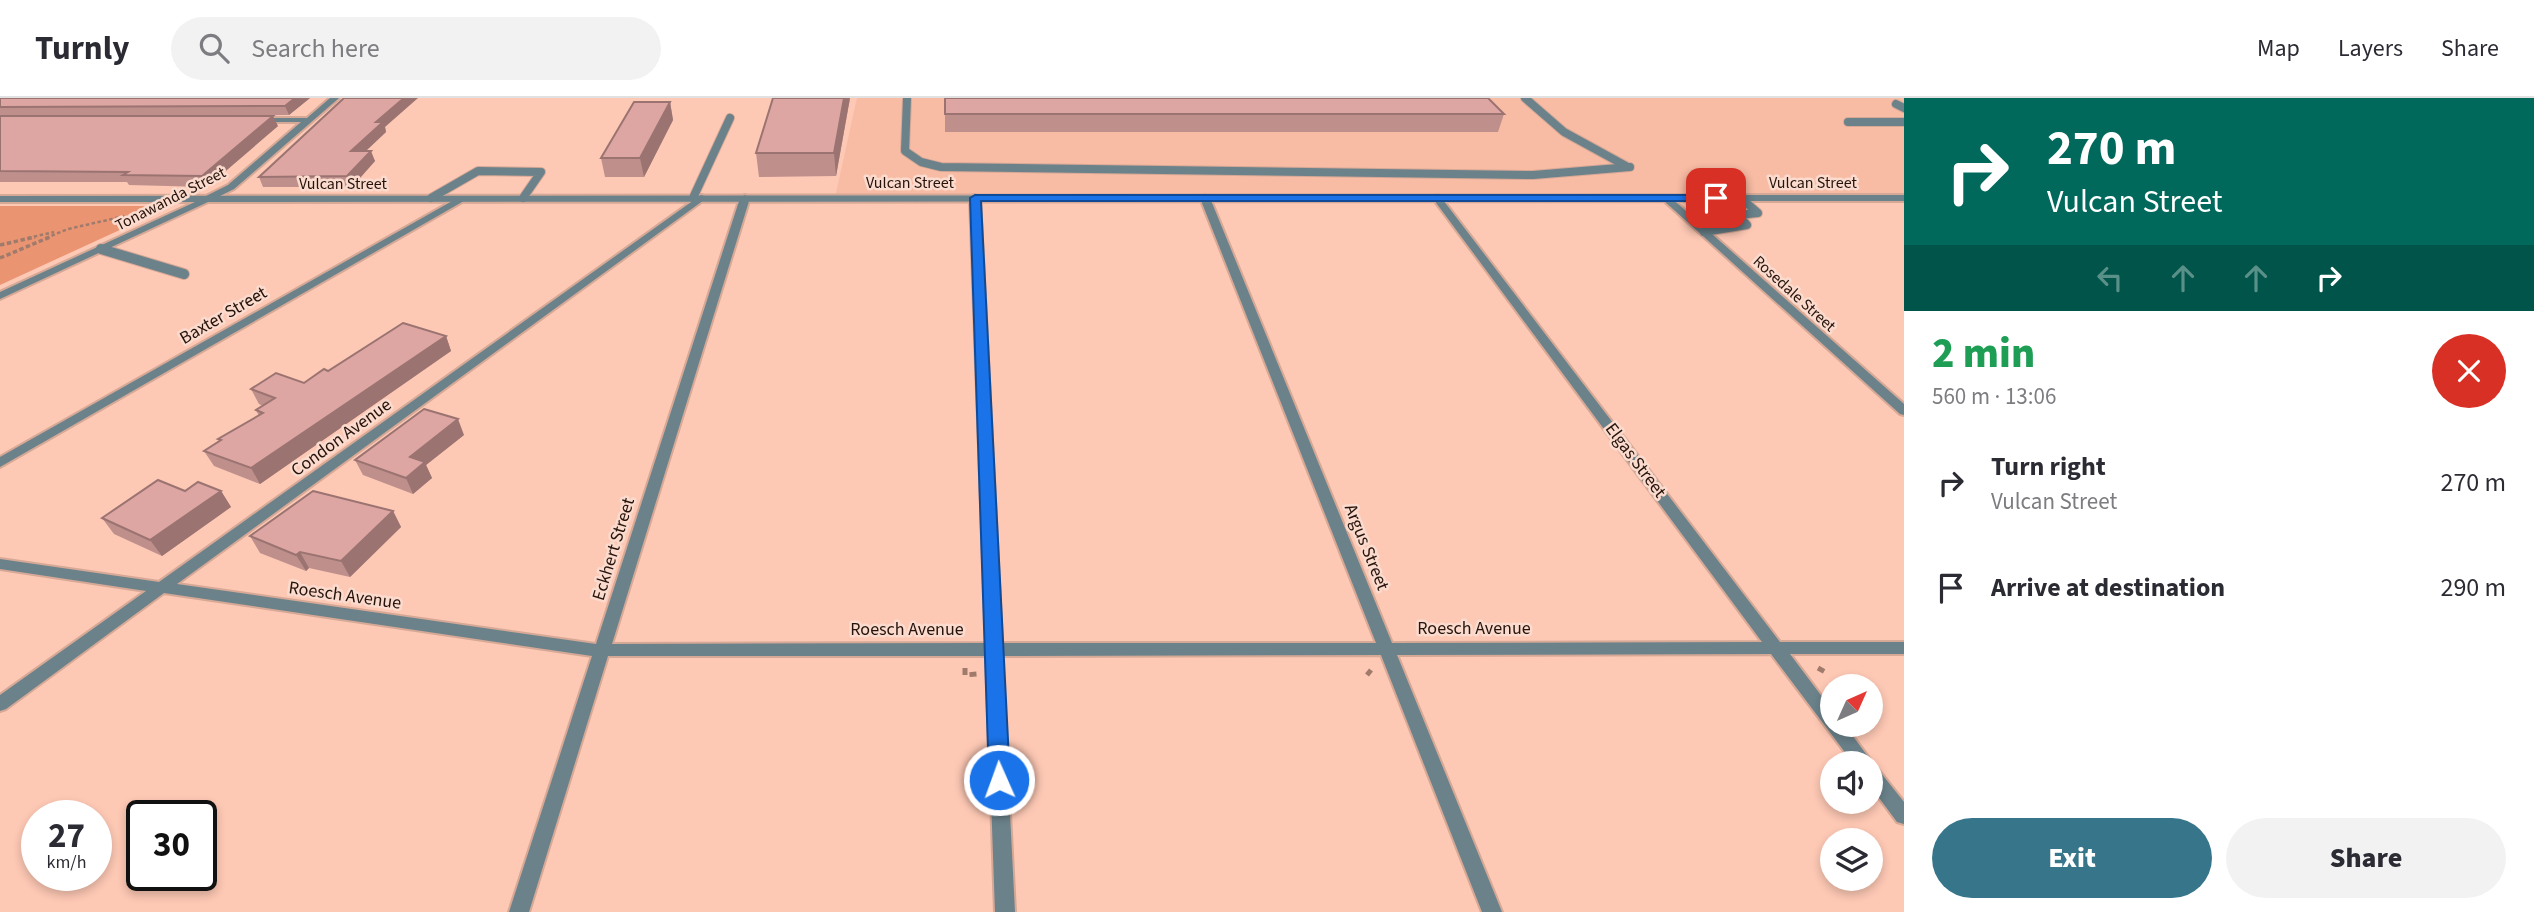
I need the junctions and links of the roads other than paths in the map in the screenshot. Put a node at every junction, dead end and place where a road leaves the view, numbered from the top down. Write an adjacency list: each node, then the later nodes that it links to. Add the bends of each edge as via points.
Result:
1 (335, 98): 6 (street, Tonawanda Street)
2 (907, 98): 3 (lane, via 905,151 921,162 942,167 1520,175 1630,167 1564,132)
3 (1525, 98)
4 (730, 118): 13 (lane)
5 (245, 120): 6 (street)
6 (309, 120): 9 (street, Tonawanda Street, via 231,187)
7 (1848, 122): 8 (lane)
8 (1904, 122)
9 (209, 198): 10 (street, Vulcan Street); 20 (street, Vulcan Street); 23 (street, Tonawanda Street)
10 (431, 198): 11 (street, Vulcan Street); 12 (lane, via 478,171 541,172)
11 (464, 198): 12 (street, Vulcan Street); 27 (street, Baxter Street)
12 (523, 198): 13 (street, Vulcan Street)
13 (697, 198): 14 (street, Vulcan Street); 29 (street, Condon Avenue)
14 (745, 198): 15 (street, Vulcan Street); 34 (street, Eckhert Street)
15 (975, 198): 16 (street, Vulcan Street); 31 (street)
16 (1205, 198): 17 (street, Vulcan Street); 30 (street, Argus Street)
17 (1437, 198): 18 (street, Vulcan Street); 33 (street, Elgas Street, via 1737,592)
18 (1666, 198): 19 (street, Vulcan Street); 22 (street, Rosedale Street)
19 (1741, 198): 21 (street, Vulcan Street); 22 (lane, via 1758,213 1738,215 1747,225)
20 (0, 199)
21 (1901, 199)
22 (1704, 232): 26 (street, Rosedale Street)
23 (101, 249): 24 (lane); 25 (street, Tonawanda Street)
24 (184, 274)
25 (0, 296)
26 (1904, 411)
27 (0, 463)
28 (0, 564): 29 (street, Roesch Avenue)
29 (161, 588): 34 (street, Roesch Avenue); 35 (street, Condon Avenue)
30 (1387, 647): 31 (street, Roesch Avenue); 33 (street, Roesch Avenue); 43 (street, Argus Street)
31 (994, 648): 34 (street, Roesch Avenue); 42 (street)
32 (1904, 648): 33 (street, Roesch Avenue)
33 (1775, 649): 36 (street, Elgas Street)
34 (601, 650): 41 (street, Eckhert Street)
35 (0, 704)
36 (1820, 707)
37 (1843, 737): 38 (street, Elgas Street)
38 (1854, 751)
39 (1883, 789): 40 (street)
40 (1904, 816)
41 (519, 912)
42 (1005, 912)
43 (1492, 912)

